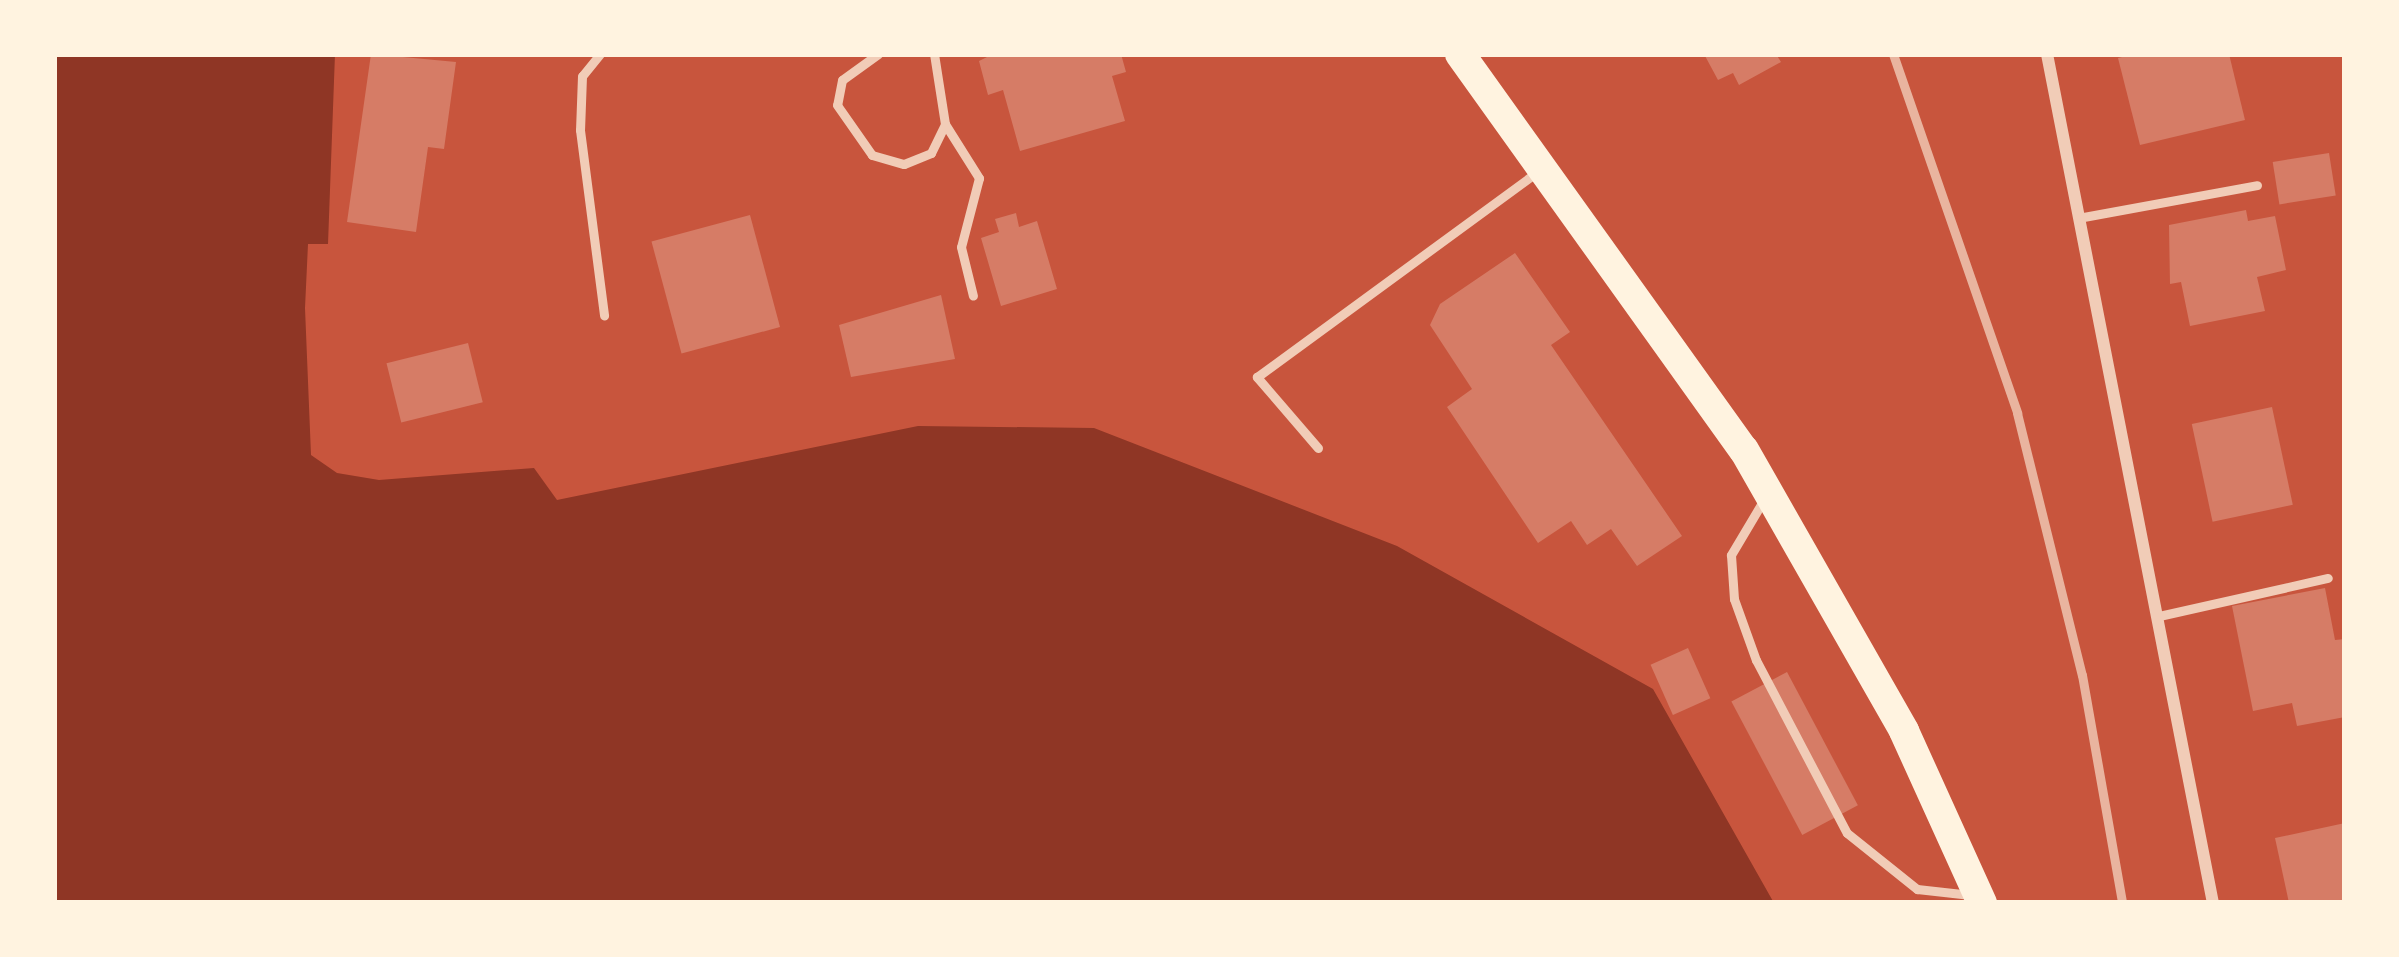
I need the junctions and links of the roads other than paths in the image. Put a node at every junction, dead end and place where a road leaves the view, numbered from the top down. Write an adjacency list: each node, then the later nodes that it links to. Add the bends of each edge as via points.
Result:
1 (600, 54): 11 (lane, via 582,76 580,130)
2 (878, 54): 6 (lane, via 842,80 837,105 872,155 904,164 931,153)
3 (934, 54): 6 (lane)
4 (1460, 54): 7 (main road)
5 (2048, 54): 9 (street)
6 (945, 124): 10 (lane, via 979,178 961,247)
7 (1544, 167): 12 (lane, via 1257,377); 13 (main road)
8 (2257, 185): 9 (lane)
9 (2078, 218): 15 (street)
10 (974, 296)
11 (604, 315)
12 (1318, 448)
13 (1768, 492): 16 (lane, via 1731,555 1734,599 1756,660 1847,833); 17 (main road, via 1904,731)
14 (2328, 578): 15 (lane)
15 (2159, 616): 19 (street)
16 (1917, 889): 17 (lane); 18 (lane)
17 (1980, 900)
18 (1919, 903)
19 (2213, 903)

